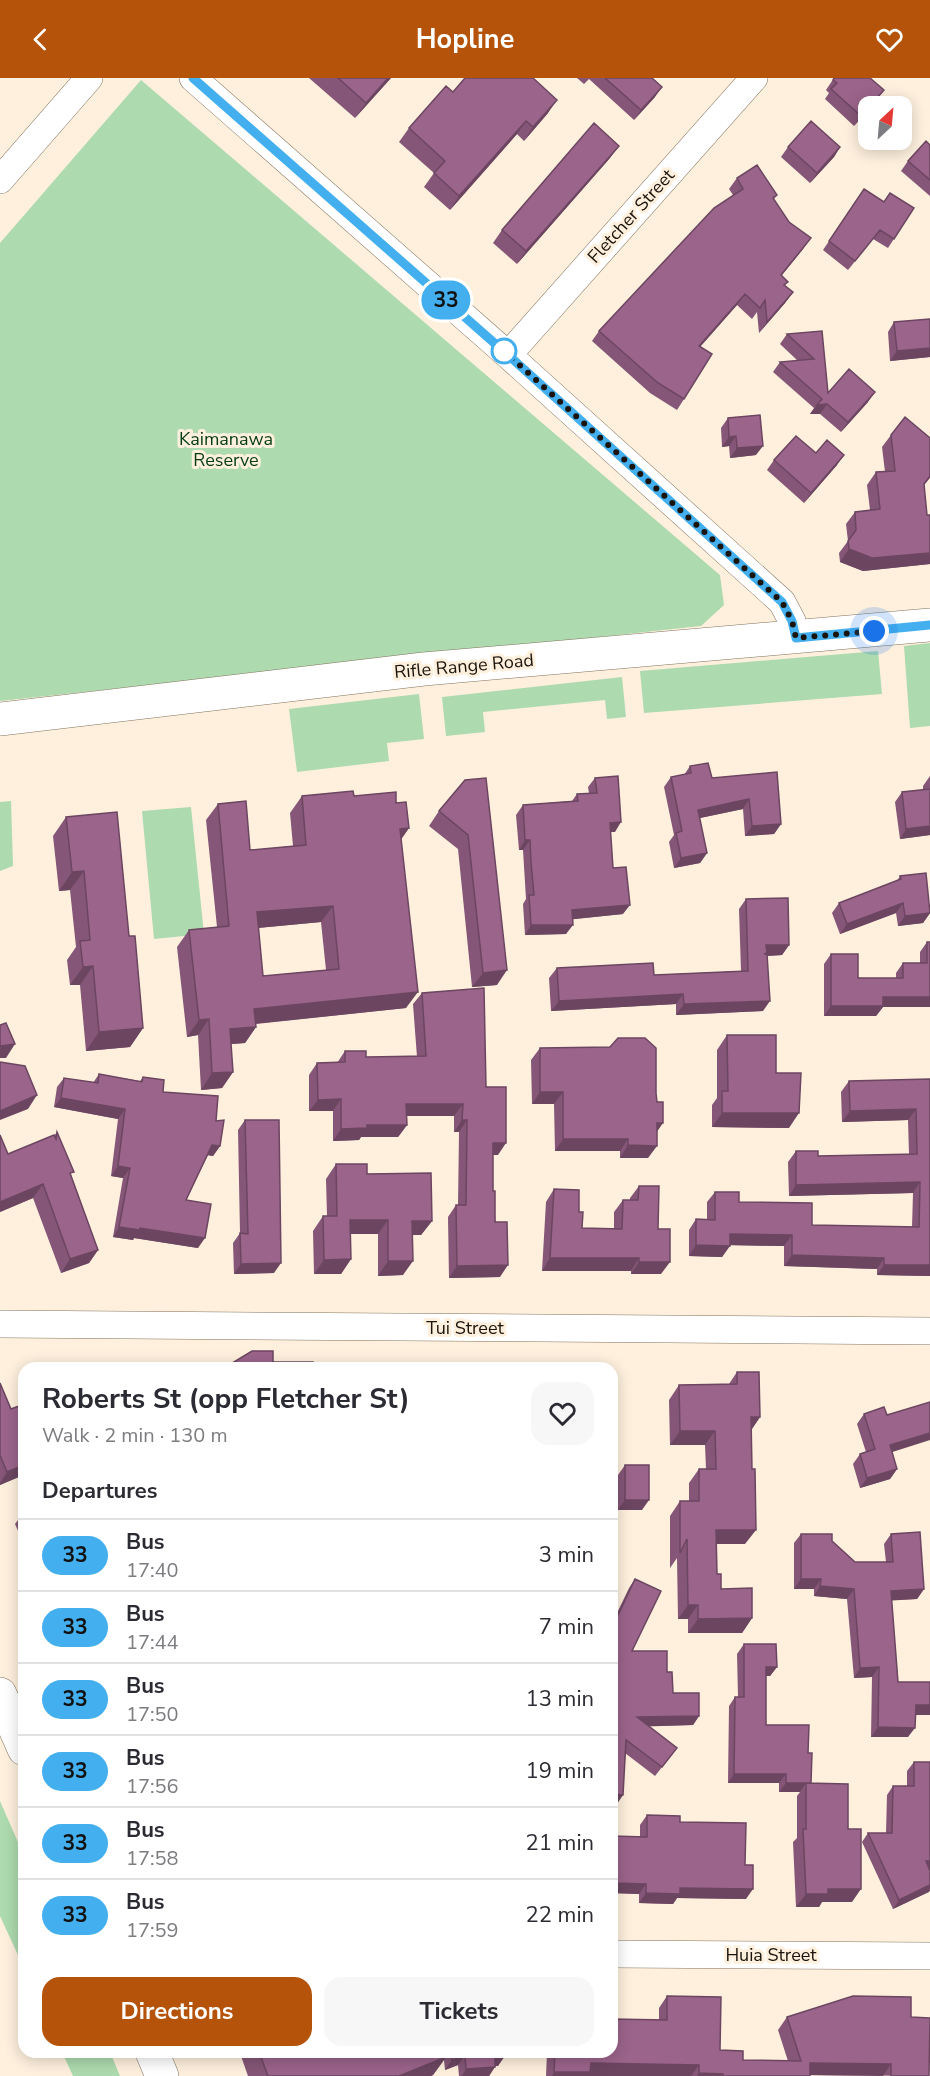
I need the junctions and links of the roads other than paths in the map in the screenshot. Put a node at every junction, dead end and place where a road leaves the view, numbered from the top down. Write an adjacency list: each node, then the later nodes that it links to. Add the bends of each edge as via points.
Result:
1 (89, 78): 4 (street)
2 (193, 78): 5 (street)
3 (754, 78): 5 (street, Fletcher Street)
4 (0, 180)
5 (508, 355): 7 (street, via 782,602)
6 (930, 625): 7 (street, Rifle Range Road)
7 (796, 638): 8 (street, Rifle Range Road, via 424,669)
8 (0, 719)
9 (0, 1324): 10 (street, Tui Street)
10 (930, 1331)
11 (0, 1694): 12 (street)
12 (18, 1735)
13 (618, 1954): 14 (street, Huia Street)
14 (930, 1956)
15 (154, 2058): 16 (street)
16 (162, 2076)

